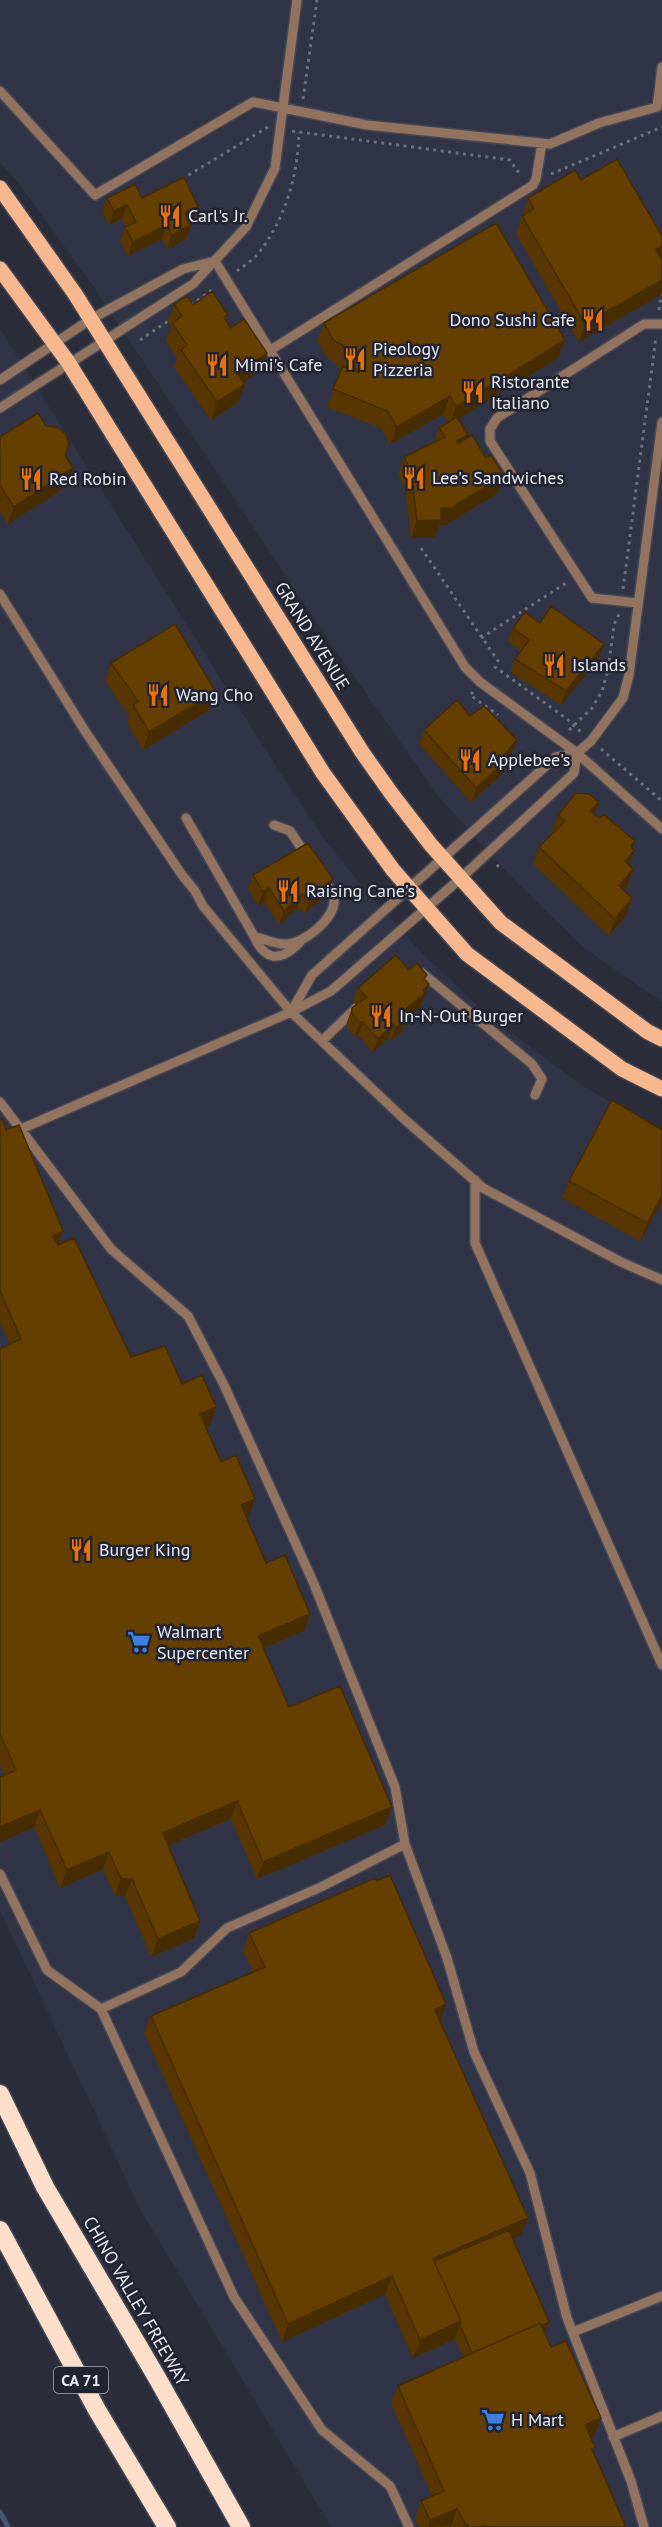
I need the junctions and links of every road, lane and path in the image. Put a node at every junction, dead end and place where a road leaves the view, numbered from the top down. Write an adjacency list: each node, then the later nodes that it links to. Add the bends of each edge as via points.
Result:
1 (297, 0): 6 (lane)
2 (317, 0): 7 (path)
3 (662, 67): 5 (lane)
4 (0, 91): 6 (lane, via 95,195 253,102)
5 (659, 108): 9 (lane, via 599,123 550,144)
6 (282, 109): 7 (lane); 8 (lane)
7 (302, 113): 8 (path, via 299,132); 9 (lane, via 367,125)
8 (279, 129): 10 (path, via 266,126); 12 (lane, via 275,168 246,227)
9 (542, 143): 19 (lane, via 532,185)
10 (174, 184)
11 (0, 188): 15 (main road, GRAND AVENUE)
12 (215, 261): 15 (lane, via 183,269); 17 (lane, via 194,284); 19 (lane)
13 (0, 269): 18 (main road)
14 (662, 288): 16 (path)
15 (91, 319): 17 (main road, GRAND AVENUE); 18 (lane)
16 (660, 324): 27 (path); 27 (lane, via 644,324 497,418 490,429 490,441 592,597)
17 (104, 340): 20 (lane); 38 (main road, GRAND AVENUE, via 362,752)
18 (55, 343): 20 (main road); 21 (lane)
19 (269, 351): 31 (lane, via 465,667)
20 (68, 362): 22 (lane); 42 (main road, via 323,773)
21 (0, 380)
22 (0, 408)
23 (662, 422): 28 (lane)
24 (421, 548): 29 (path)
25 (566, 583): 29 (path)
26 (0, 594): 48 (lane, via 85,731 203,906)
27 (621, 601): 28 (lane); 30 (path, via 602,692)
28 (638, 603): 32 (lane, via 624,699)
29 (481, 638): 30 (path, via 498,661 495,667)
30 (573, 726): 31 (path); 32 (path)
31 (559, 739): 33 (lane)
32 (591, 741): 33 (lane); 34 (path)
33 (577, 753): 37 (lane); 38 (lane, via 556,758); 41 (lane, via 573,773)
34 (662, 801)
35 (186, 818): 44 (lane)
36 (274, 825): 39 (lane, via 290,831)
37 (662, 829)
38 (444, 857): 41 (main road, GRAND AVENUE); 42 (lane)
39 (314, 865)
40 (320, 874): 45 (lane, via 332,891 332,911)
41 (461, 878): 43 (lane); 49 (main road, GRAND AVENUE, via 501,923)
42 (408, 888): 43 (main road); 48 (lane, via 312,975)
43 (426, 908): 48 (lane, via 331,991); 51 (main road, via 467,954 622,1069)
44 (254, 936): 45 (lane, via 284,945); 45 (lane, via 269,956 290,953)
45 (300, 942)
46 (411, 970): 52 (lane, via 422,973 532,1064 542,1079)
47 (358, 1006): 50 (lane)
48 (291, 1012): 50 (lane); 54 (lane)
49 (662, 1039)
50 (322, 1041): 55 (lane)
51 (662, 1089)
52 (536, 1095)
53 (0, 1102): 54 (lane)
54 (21, 1129): 58 (lane, via 111,1249 188,1316 224,1385 314,1584 395,1787)
55 (475, 1180): 56 (lane, via 483,1188 612,1257); 57 (lane, via 475,1243)
56 (662, 1280)
57 (662, 1665)
58 (405, 1844): 60 (lane, via 321,1887 227,1928 181,1972); 64 (lane, via 447,1958 474,2052 530,2173)
59 (0, 1874): 60 (lane, via 46,1970)
60 (101, 2009): 69 (lane, via 234,2297 322,2430 390,2486)
61 (0, 2094): 68 (highway, CHINO VALLEY FREEWAY, via 45,2187)
62 (0, 2230): 67 (highway, CA 71, via 97,2410)
63 (662, 2296): 64 (lane)
64 (573, 2332): 66 (lane)
65 (662, 2416): 66 (lane)
66 (613, 2437): 70 (lane)
67 (166, 2527)
68 (241, 2527)
69 (409, 2527)
70 (644, 2527)

